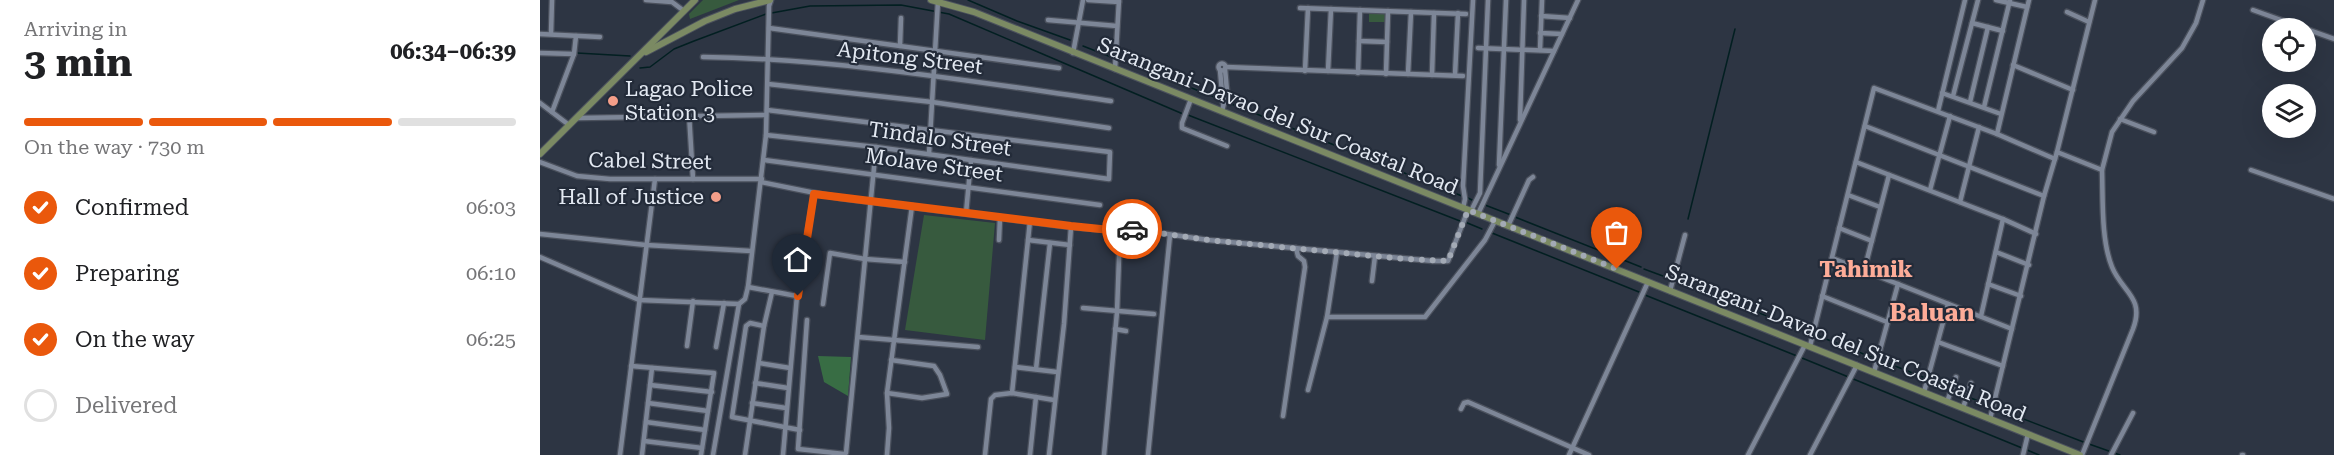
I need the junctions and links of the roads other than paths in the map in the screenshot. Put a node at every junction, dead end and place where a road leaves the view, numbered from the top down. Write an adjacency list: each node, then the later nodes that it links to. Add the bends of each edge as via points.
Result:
1 (552, 0): 50 (street)
2 (646, 0): 30 (street, via 672,2)
3 (695, 0): 30 (main road)
4 (771, 0): 46 (street); 68 (main road, via 705,21)
5 (1083, 0): 41 (street)
6 (1088, 0): 20 (street)
7 (1473, 0): 145 (street, via 1463,186)
8 (1488, 0): 59 (street)
9 (1506, 0): 60 (street)
10 (1524, 0): 61 (street)
11 (1542, 0): 37 (street)
12 (1577, 0): 39 (street)
13 (1965, 0): 85 (street)
14 (1978, 0): 43 (street)
15 (1996, 0): 21 (street)
16 (2029, 0): 23 (street)
17 (2095, 0): 42 (street)
18 (2203, 0): 101 (street, via 2182,48)
19 (934, 1): 63 (street); 65 (main road, Sarangani-Davao del Sur Coastal Road, via 974,12)
20 (1119, 1): 44 (street)
21 (2010, 2): 23 (street); 47 (street)
22 (1372, 4): 28 (street)
23 (2027, 7): 71 (street)
24 (1300, 8): 25 (street)
25 (1308, 8): 26 (street); 74 (street)
26 (1331, 9): 27 (street); 75 (street)
27 (1360, 10): 28 (street); 55 (street)
28 (1372, 10): 31 (street)
29 (2253, 10): 54 (street)
30 (684, 11): 68 (main road)
31 (1388, 11): 32 (street); 56 (street)
32 (1411, 12): 34 (street); 78 (street)
33 (2067, 12): 42 (street)
34 (1434, 13): 35 (street); 79 (street)
35 (1458, 13): 36 (street); 80 (street)
36 (1466, 14)
37 (1541, 16): 39 (street); 48 (street)
38 (901, 18): 57 (street)
39 (1570, 18): 51 (street)
40 (1048, 20): 41 (street)
41 (1080, 21): 44 (street); 65 (street)
42 (2089, 22): 84 (street)
43 (1972, 23): 45 (street); 86 (street)
44 (1117, 26): 73 (street)
45 (1988, 27): 47 (street); 90 (street)
46 (769, 28): 57 (street); 70 (street)
47 (2003, 31): 92 (street)
48 (1540, 33): 51 (street); 62 (street)
49 (540, 34): 50 (street)
50 (551, 34): 52 (street)
51 (1562, 34): 64 (street)
52 (576, 36): 53 (street); 67 (street)
53 (600, 37)
54 (2334, 39)
55 (1359, 41): 56 (street); 76 (street)
56 (1387, 42): 77 (street)
57 (900, 46): 63 (street)
58 (1478, 48): 59 (street)
59 (1486, 48): 60 (street); 134 (street)
60 (1504, 49): 61 (street); 122 (street)
61 (1521, 50): 62 (street); 102 (street)
62 (1540, 50): 64 (street)
63 (936, 51): 72 (street); 82 (street)
64 (1554, 51): 102 (street)
65 (1073, 52): 73 (main road, Sarangani-Davao del Sur Coastal Road)
66 (540, 53): 67 (street)
67 (574, 54): 95 (street)
68 (638, 57): 100 (main road)
69 (703, 57): 70 (street, Apitong Street)
70 (768, 58): 82 (street, Apitong Street); 83 (street)
71 (2013, 65): 84 (street); 98 (street)
72 (1059, 68)
73 (1114, 69): 87 (main road, Sarangani-Davao del Sur Coastal Road)
74 (1305, 70): 75 (street); 93 (street, via 1221,68 1227,91)
75 (1328, 71): 76 (street)
76 (1358, 73): 77 (street)
77 (1386, 74): 78 (street)
78 (1408, 74): 79 (street)
79 (1432, 75): 80 (street)
80 (1455, 75): 81 (street)
81 (1463, 75)
82 (934, 77): 88 (street, Apitong Street); 89 (street)
83 (768, 84): 89 (street); 96 (street)
84 (2073, 90): 113 (street)
85 (1942, 93): 86 (street); 94 (street)
86 (1953, 96): 90 (street)
87 (1191, 99): 93 (main road, Sarangani-Davao del Sur Coastal Road); 111 (street, via 1181,124 1183,130)
88 (1111, 101)
89 (932, 102): 106 (street); 107 (street)
90 (1970, 102): 92 (street)
91 (540, 103): 95 (street)
92 (1984, 107): 98 (street)
93 (1222, 111): 145 (main road, Sarangani-Davao del Sur Coastal Road)
94 (1938, 111): 99 (street); 104 (street, via 1874,88)
95 (552, 112): 103 (street)
96 (767, 112): 97 (street); 107 (street); 110 (street)
97 (689, 114): 100 (street); 130 (street)
98 (2001, 114): 109 (street)
99 (1950, 116): 105 (street); 116 (street)
100 (576, 118): 103 (main road)
101 (2120, 119): 108 (street); 124 (street, via 2109,140)
102 (1520, 124): 122 (street)
103 (569, 125): 114 (main road)
104 (1865, 126): 116 (street); 121 (street)
105 (1979, 127): 109 (street); 123 (street)
106 (1110, 128)
107 (931, 130): 115 (street); 119 (street, Tindalo Street, via 1110,152 1109,179)
108 (2154, 132)
109 (1997, 134): 118 (street)
110 (766, 135): 112 (street, Tindalo Street); 117 (street)
111 (1227, 146)
112 (876, 147): 115 (street, Tindalo Street); 126 (street)
113 (2057, 152): 118 (street); 124 (street)
114 (540, 154)
115 (929, 154): 119 (street, Tindalo Street)
116 (1940, 155): 123 (street); 133 (street)
117 (764, 159): 126 (street, Molave Street); 131 (street)
118 (2055, 159): 138 (street)
119 (971, 160): 132 (street)
120 (540, 162): 129 (street, Cabel Street, via 577,176)
121 (1856, 162): 127 (street); 136 (street)
122 (1499, 167): 137 (street)
123 (1969, 167): 138 (street); 141 (street)
124 (2102, 170): 270 (street, via 2109,255 2113,270 2135,300 2137,313)
125 (2251, 170): 139 (street)
126 (874, 173): 132 (street, Molave Street); 140 (street)
127 (1889, 175): 133 (street); 144 (street)
128 (1533, 177): 152 (street)
129 (655, 179): 130 (street, Cabel Street); 163 (street)
130 (693, 179): 131 (street, Cabel Street)
131 (761, 180): 135 (street, Cabel Street); 166 (street)
132 (969, 186): 142 (street, Molave Street); 146 (street)
133 (1930, 190): 141 (street)
134 (1480, 193): 137 (street); 145 (street)
135 (814, 194): 140 (street, Cabel Street); 183 (street)
136 (1848, 195): 144 (street); 153 (street)
137 (1486, 196): 145 (street)
138 (2044, 196): 156 (street)
139 (2334, 198)
140 (871, 202): 143 (street, Cabel Street); 172 (street)
141 (1960, 202): 148 (street)
142 (1100, 205)
143 (912, 206): 146 (street, Cabel Street); 173 (street)
144 (1880, 207): 161 (street)
145 (1470, 211): 150 (main road, Sarangani-Davao del Sur Coastal Road); 169 (street, Cabel Street, via 1448,261)
146 (966, 213): 147 (street, Cabel Street)
147 (1000, 217): 149 (street, Cabel Street); 159 (street)
148 (2003, 219): 156 (street); 168 (street)
149 (1030, 221): 151 (street, Cabel Street); 160 (street)
150 (1495, 221): 152 (main road, Sarangani-Davao del Sur Coastal Road); 196 (street, via 1485,240 1425,317)
151 (1071, 226): 154 (street, Cabel Street); 164 (street)
152 (1508, 226): 177 (main road, Sarangani-Davao del Sur Coastal Road)
153 (1839, 228): 161 (street); 171 (street)
154 (1120, 231): 157 (street, Cabel Street, via 1133,229); 193 (street)
155 (540, 234): 163 (street)
156 (2036, 234): 174 (street)
157 (1170, 235): 165 (street, Cabel Street); 264 (street)
158 (1685, 235): 181 (street)
159 (999, 240)
160 (1028, 240): 162 (street); 215 (street)
161 (1872, 240): 175 (street)
162 (1050, 243): 164 (street); 218 (street)
163 (646, 245): 166 (street); 186 (street)
164 (1070, 245): 219 (street)
165 (1296, 248): 167 (street, Cabel Street); 241 (street, via 1305,267)
166 (751, 251): 180 (street)
167 (1337, 252): 169 (street, Cabel Street); 196 (street)
168 (1996, 252): 174 (street); 179 (street)
169 (1375, 256): 176 (street)
170 (540, 257): 186 (street)
171 (1832, 258): 175 (street); 184 (street)
172 (865, 259): 173 (street); 190 (street, via 830,253); 203 (street)
173 (905, 262): 204 (street)
174 (2029, 264): 185 (street)
175 (1864, 271): 178 (street)
176 (1372, 281)
177 (1648, 282): 181 (main road, Sarangani-Davao del Sur Coastal Road); 250 (street)
178 (1898, 284): 191 (street); 198 (street)
179 (1988, 284): 185 (street); 195 (street)
180 (748, 287): 182 (street); 189 (street)
181 (1670, 291): 207 (main road, Sarangani-Davao del Sur Coastal Road)
182 (772, 292): 183 (street); 199 (street)
183 (798, 296): 217 (street)
184 (1822, 296): 198 (street); 207 (street)
185 (2021, 296): 201 (street)
186 (639, 300): 187 (street); 213 (street)
187 (693, 301): 188 (street); 206 (street)
188 (724, 303): 189 (street); 208 (street)
189 (739, 304): 256 (street)
190 (823, 304)
191 (1948, 304): 195 (street); 205 (street)
192 (1083, 308): 193 (street)
193 (1117, 312): 194 (street); 200 (street)
194 (1154, 314)
195 (1981, 316): 201 (street)
196 (1327, 317): 226 (street)
197 (807, 320): 247 (street)
198 (1887, 322): 220 (street)
199 (764, 326): 211 (street); 244 (street, via 748,323 742,345 732,416)
200 (1115, 329): 202 (street); 263 (street)
201 (2012, 329): 214 (street)
202 (1126, 331)
203 (858, 337): 204 (street); 252 (street)
204 (894, 340): 209 (street); 210 (street)
205 (1938, 342): 214 (street); 228 (street)
206 (687, 346)
207 (1807, 346): 212 (main road, Sarangani-Davao del Sur Coastal Road); 267 (street)
208 (716, 347)
209 (978, 347)
210 (891, 360): 229 (street); 229 (street, via 934,366 947,394 922,398)
211 (759, 363): 217 (street); 222 (street)
212 (1857, 365): 220 (main road, Sarangani-Davao del Sur Coastal Road); 268 (street)
213 (631, 366): 216 (street); 253 (street)
214 (2003, 366): 242 (street)
215 (1015, 367): 218 (street); 230 (street)
216 (652, 368): 224 (street); 227 (street, via 712,372)
217 (790, 368): 225 (street)
218 (1036, 369): 219 (street)
219 (1058, 372): 232 (street)
220 (1874, 372): 228 (main road, Sarangani-Davao del Sur Coastal Road)
221 (1956, 377): 233 (street)
222 (755, 383): 225 (street); 235 (street)
223 (1971, 383): 237 (street)
224 (650, 385): 227 (street); 234 (street)
225 (788, 388): 236 (street)
226 (1308, 390)
227 (712, 392): 239 (street)
228 (1924, 392): 233 (main road, Sarangani-Davao del Sur Coastal Road)
229 (887, 393): 259 (street)
230 (1012, 393): 231 (street); 260 (street, via 998,393 991,399)
231 (1036, 397): 232 (street); 261 (street)
232 (1054, 400): 262 (street)
233 (1947, 402): 237 (main road, Sarangani-Davao del Sur Coastal Road)
234 (648, 403): 239 (street); 243 (street)
235 (752, 403): 236 (street); 244 (street)
236 (786, 408): 245 (street)
237 (1963, 408): 242 (main road, Sarangani-Davao del Sur Coastal Road)
238 (1461, 409): 250 (street, via 1468,402)
239 (708, 411): 246 (street)
240 (2133, 413): 271 (street)
241 (1283, 416)
242 (1990, 419): 248 (main road, Sarangani-Davao del Sur Coastal Road)
243 (646, 422): 246 (street); 249 (street)
244 (749, 422): 245 (street); 257 (street)
245 (785, 428): 247 (street); 258 (street)
246 (705, 430): 251 (street)
247 (800, 430): 252 (street, via 799,451)
248 (2028, 434): 269 (street); 270 (main road, Sarangani-Davao del Sur Coastal Road)
249 (644, 441): 251 (street); 254 (street)
250 (1574, 447): 265 (street); 266 (street)
251 (702, 448): 255 (street)
252 (846, 454)
253 (620, 455)
254 (642, 455)
255 (701, 455)
256 (713, 455)
257 (745, 455)
258 (783, 455)
259 (887, 455)
260 (986, 455)
261 (1030, 455)
262 (1049, 455)
263 (1104, 455)
264 (1148, 455)
265 (1569, 455)
266 (1589, 455)
267 (1748, 455)
268 (1810, 455)
269 (2023, 455)
270 (2081, 455)
271 (2111, 455)

